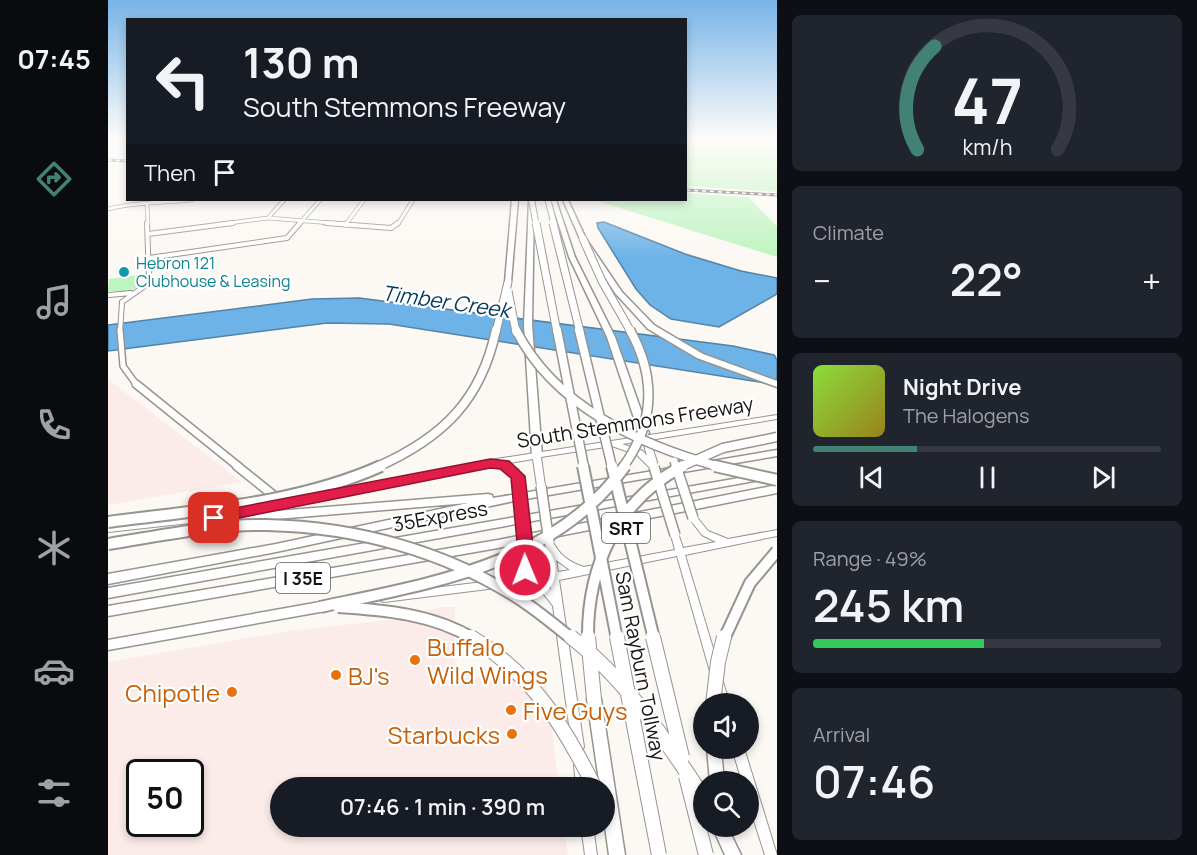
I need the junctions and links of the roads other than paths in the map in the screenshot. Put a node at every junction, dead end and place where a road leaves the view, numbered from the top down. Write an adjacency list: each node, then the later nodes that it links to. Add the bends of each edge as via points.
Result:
1 (181, 201): 11 (street)
2 (283, 201): 13 (street)
3 (319, 201): 14 (street)
4 (363, 201): 15 (street)
5 (412, 201): 15 (street, via 394,227)
6 (514, 201): 19 (highway)
7 (532, 201): 31 (highway, bridge, via 528,325); 70 (highway, Sam Rayburn Tollway / SRT, bridge)
8 (548, 201): 71 (highway, Sam Rayburn Tollway / SRT, bridge)
9 (553, 201): 28 (highway, via 572,257 611,337)
10 (565, 201): 17 (highway)
11 (147, 204): 12 (street); 16 (street)
12 (108, 209)
13 (268, 218): 14 (street); 16 (street)
14 (302, 221): 15 (street); 18 (street, via 289,237 275,241)
15 (345, 225)
16 (148, 234): 18 (street)
17 (583, 239): 24 (highway, bridge, via 618,293 651,327 699,356); 53 (highway, bridge, via 636,340 649,376 647,418 625,469 580,514 506,559 432,583)
18 (148, 258): 20 (street, via 146,285)
19 (508, 282): 35 (highway, bridge, via 510,318 522,345 542,372 581,404 633,435 681,454); 40 (highway, bridge, via 477,389 453,419 407,453 323,487 285,496)
20 (132, 293): 21 (street); 22 (street)
21 (109, 295): 22 (street)
22 (123, 305): 23 (street, via 120,361 128,378)
23 (136, 384): 38 (street)
24 (777, 384)
25 (777, 417): 26 (main road, South Stemmons Freeway)
26 (682, 432): 28 (main road, South Stemmons Freeway); 43 (main road, bridge, via 669,442 693,518 705,533)
27 (777, 437): 62 (highway, bridge, via 707,454 667,474 627,509 602,551 586,616 586,656)
28 (646, 438): 29 (main road, South Stemmons Freeway); 33 (main road)
29 (611, 444): 31 (main road, South Stemmons Freeway); 33 (main road, via 640,453)
30 (777, 453): 37 (highway, I 35E)
31 (537, 456): 32 (main road, South Stemmons Freeway); 45 (main road, bridge)
32 (490, 464): 37 (main road, via 510,467 518,476); 38 (main road, South Stemmons Freeway)
33 (654, 467): 46 (main road, bridge)
34 (777, 475): 52 (highway, 35Express)
35 (777, 480)
36 (777, 489): 55 (highway, I 35E, via 498,544)
37 (517, 492): 39 (highway); 50 (highway, I 35E, via 276,548); 51 (main road, bridge, via 526,547 525,570)
38 (285, 505): 39 (main road, South Stemmons Freeway)
39 (214, 518): 41 (main road, South Stemmons Freeway)
40 (108, 522)
41 (108, 529)
42 (777, 533): 43 (main road)
43 (726, 542): 46 (main road)
44 (108, 544): 63 (highway, bridge, via 219,527 287,526 377,538 445,560 487,578 576,639 653,720)
45 (549, 544): 48 (main road, via 558,558 572,568); 49 (main road)
46 (680, 551): 48 (main road); 58 (main road)
47 (777, 551): 57 (highway, bridge, via 749,584 726,629)
48 (585, 570): 49 (main road)
49 (554, 577): 51 (main road); 54 (main road)
50 (108, 579)
51 (509, 581): 54 (main road, via 545,589); 56 (main road, via 340,604)
52 (108, 592)
53 (320, 608): 56 (highway); 61 (highway, bridge, via 374,607 407,612 437,620 474,638 506,660 542,694)
54 (558, 610): 60 (main road)
55 (108, 611)
56 (108, 648)
57 (714, 693)
58 (722, 693)
59 (741, 759): 73 (main road)
60 (581, 777)
61 (590, 777)
62 (605, 777)
63 (693, 781)
64 (589, 837): 68 (main road)
65 (614, 837): 69 (highway)
66 (724, 837): 72 (highway)
67 (727, 837): 72 (highway)
68 (591, 855)
69 (617, 855)
70 (659, 855)
71 (706, 855)
72 (731, 855)
73 (771, 855)

